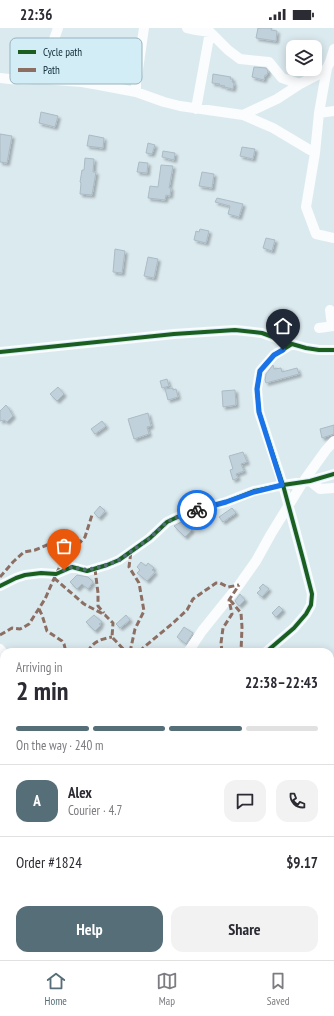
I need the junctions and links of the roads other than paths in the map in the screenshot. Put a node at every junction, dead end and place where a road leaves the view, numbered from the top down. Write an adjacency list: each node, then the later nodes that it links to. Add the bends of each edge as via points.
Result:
1 (58, 28): 5 (street)
2 (144, 28): 6 (street)
3 (188, 28): 4 (street)
4 (210, 32): 13 (street, via 240,60 269,62 282,78); 15 (street)
5 (55, 38)
6 (142, 42)
7 (334, 49): 8 (street)
8 (327, 68): 13 (street); 17 (street)
9 (0, 78): 10 (street)
10 (10, 79)
11 (93, 84): 14 (street)
12 (136, 84): 14 (street)
13 (300, 84): 18 (street, via 277,99)
14 (136, 92): 15 (street, via 164,102)
15 (196, 108): 18 (street)
16 (334, 112): 17 (street)
17 (319, 113): 19 (street)
18 (243, 115): 19 (street, via 273,128)
19 (315, 153): 20 (street, via 306,206 316,234)
20 (334, 238)
21 (330, 310): 22 (street)
22 (333, 326): 23 (street)
23 (319, 328)
24 (292, 344): 25 (street, via 319,350); 26 (street, via 262,333 235,330); 30 (street, via 274,355 260,371 257,389 259,412)
25 (334, 350)
26 (0, 352)
27 (334, 441): 29 (street)
28 (334, 474): 29 (street)
29 (306, 482): 30 (street); 31 (street, via 320,489); 32 (street)
30 (282, 485): 32 (street); 33 (street, via 188,512 167,522 150,538 119,560 107,565 87,570 72,567 56,574 25,575)
31 (334, 488)
32 (288, 507): 34 (street, via 248,573); 35 (street, via 312,594 311,605 294,628)
33 (0, 586)
34 (191, 648)
35 (271, 648)

